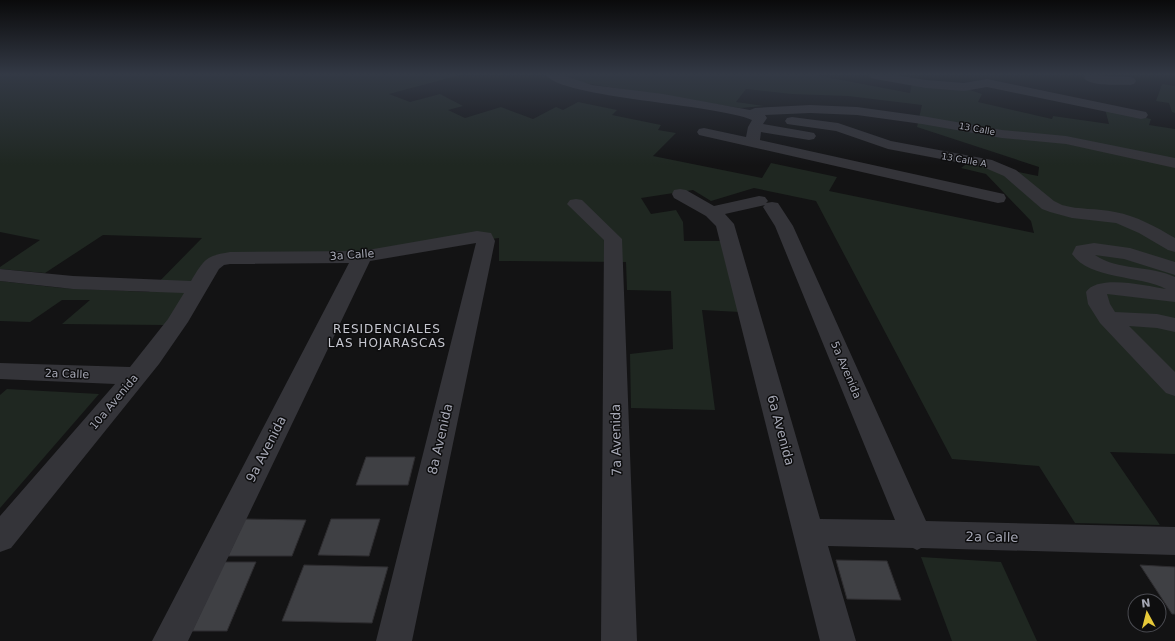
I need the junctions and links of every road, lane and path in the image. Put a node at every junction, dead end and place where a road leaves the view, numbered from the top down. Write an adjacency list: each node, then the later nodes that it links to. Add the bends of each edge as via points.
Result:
1 (701, 105): 4 (street)
2 (1042, 105): 6 (street)
3 (1092, 105): 5 (street)
4 (755, 115): 8 (street); 9 (street, 13 Calle, via 758,111 856,111 1002,134 1066,140); 10 (street, via 835,140 889,163); 16 (street, 13 Calle A, via 838,127 888,145 987,163 1010,173 1055,209 1081,215 1116,218 1156,234)
5 (1141, 115)
6 (1095, 116)
7 (704, 132): 8 (street)
8 (752, 143): 12 (street)
9 (1175, 163)
10 (951, 165)
11 (680, 194): 14 (street)
12 (998, 198)
13 (576, 204): 35 (street, 7a Avenida, via 613,239)
14 (712, 213): 29 (street, 6a Avenida, via 725,224); 30 (street, 5a Avenida, via 765,204 778,215)
15 (484, 237): 17 (street, 3a Calle); 34 (street, 8a Avenida, via 486,241)
16 (1175, 246)
17 (362, 256): 18 (street, 3a Calle); 33 (street, 9a Avenida)
18 (218, 260): 22 (street, 10a Avenida, via 211,265)
19 (1175, 269): 21 (street, via 1124,254 1093,248 1082,250 1087,260)
20 (0, 275): 22 (street, via 54,281)
21 (1175, 285)
22 (197, 287): 27 (street, 10a Avenida, via 177,322 151,358)
23 (1175, 296): 24 (street, via 1101,288 1096,292 1099,304)
24 (1108, 318): 25 (street, via 1157,320); 28 (street)
25 (1175, 325)
26 (0, 371): 27 (street, 2a Calle)
27 (134, 376): 31 (street, 10a Avenida)
28 (1175, 387)
29 (809, 532): 30 (street, 2a Calle); 36 (street, 6a Avenida)
30 (917, 536): 32 (street, 2a Calle)
31 (0, 538)
32 (1175, 541)
33 (170, 641)
34 (394, 641)
35 (619, 641)
36 (838, 641)

